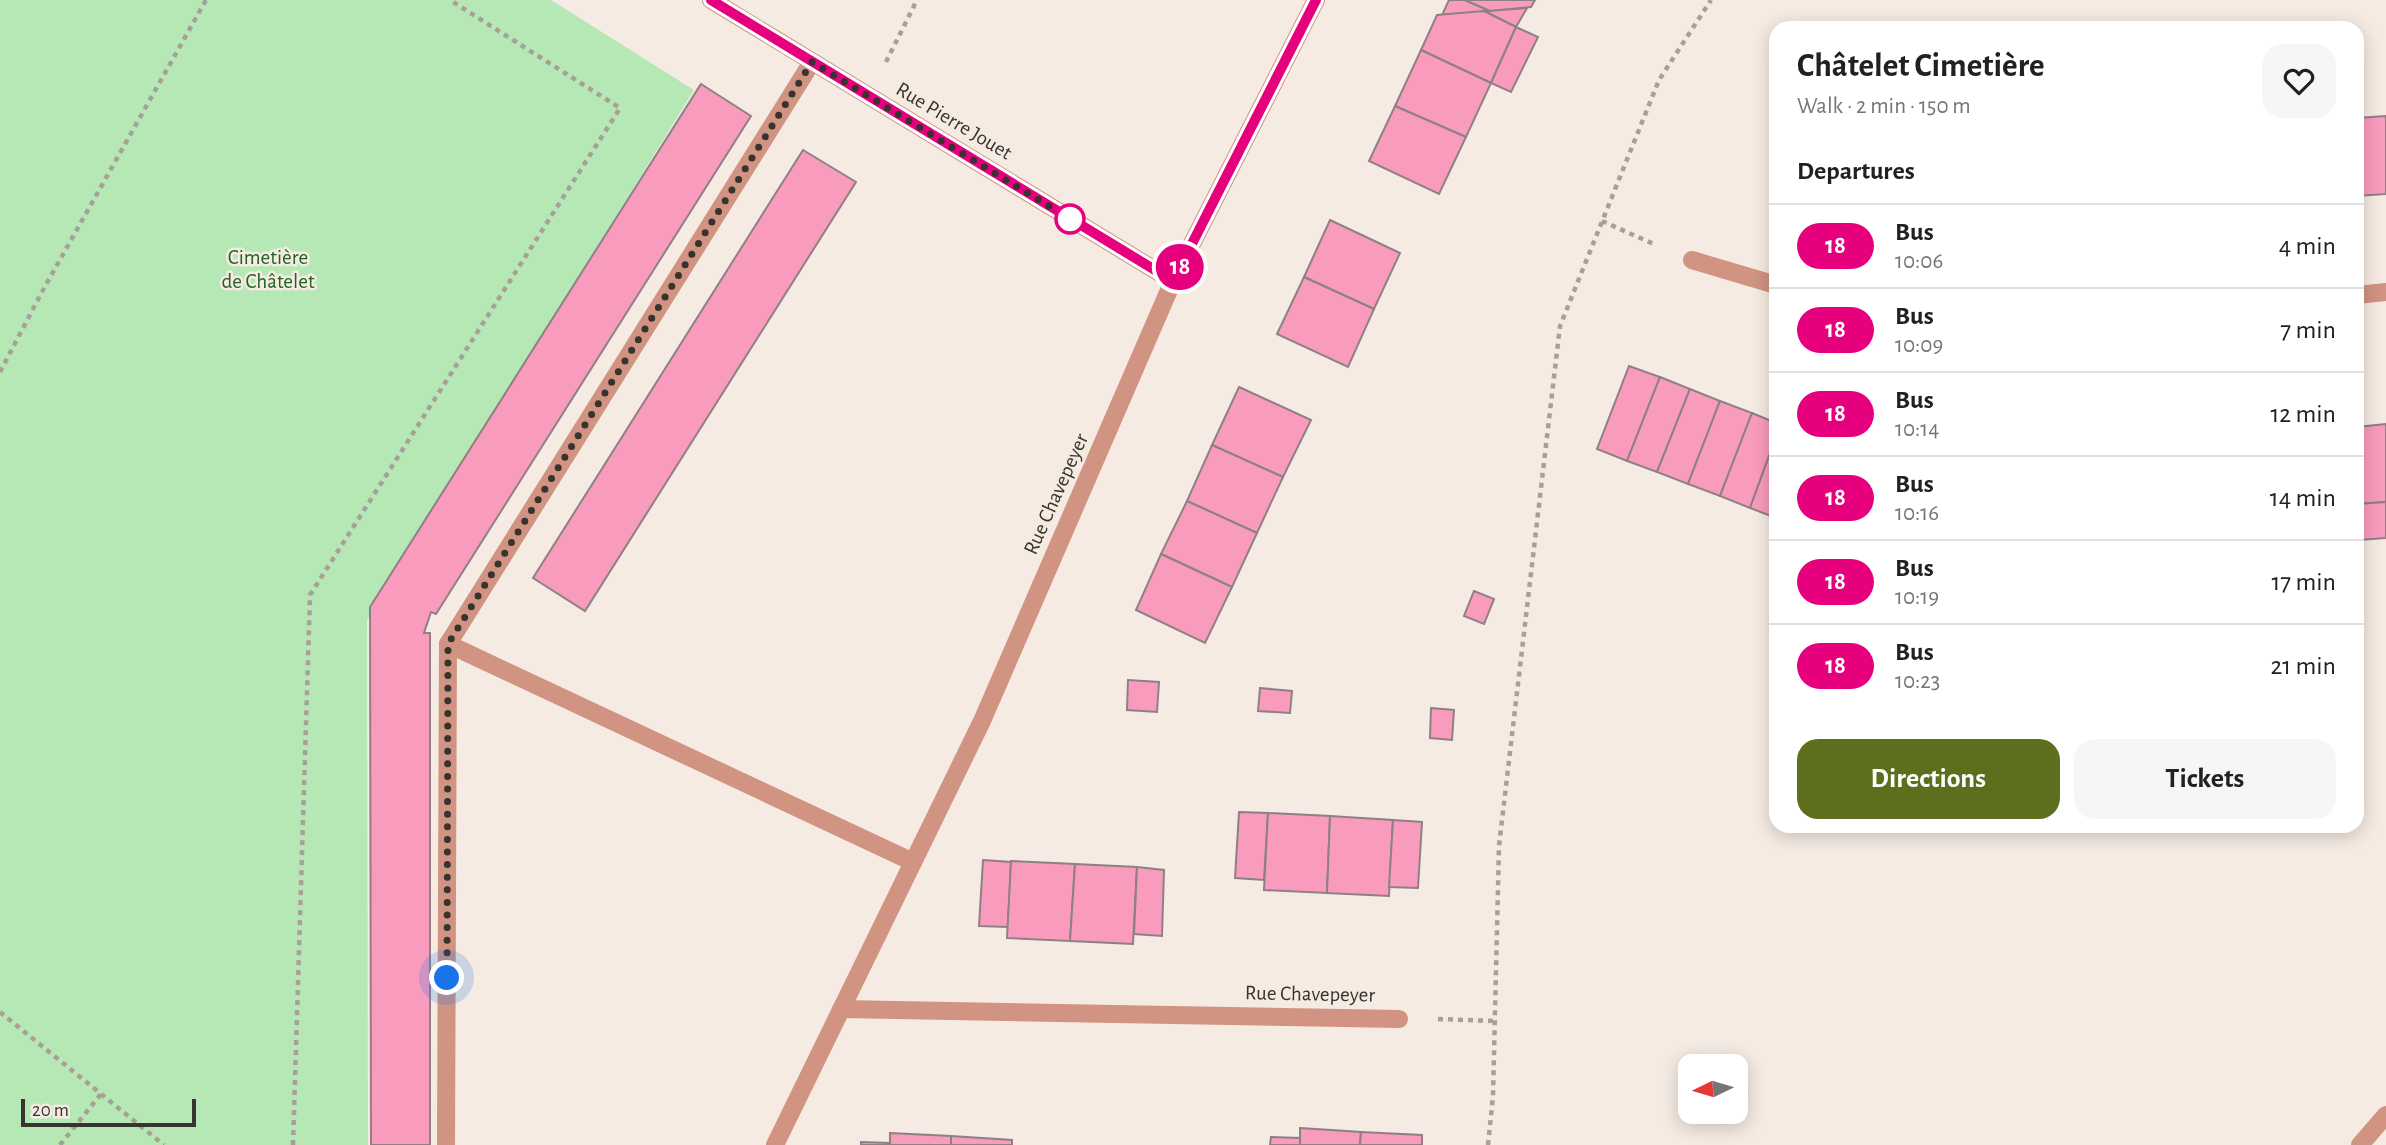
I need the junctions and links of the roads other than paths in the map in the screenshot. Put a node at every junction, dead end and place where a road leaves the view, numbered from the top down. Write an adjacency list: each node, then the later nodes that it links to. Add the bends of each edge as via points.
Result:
1 (711, 0): 3 (street, Rue Pierre Jouet)
2 (1316, 0): 5 (street, Rue Chavepeyer)
3 (812, 62): 5 (street, Rue Pierre Jouet); 9 (street)
4 (1692, 260): 6 (street)
5 (1173, 281): 10 (street, Rue Chavepeyer, via 988,708)
6 (1769, 283)
7 (2386, 292): 8 (street)
8 (2364, 294)
9 (448, 644): 10 (street); 14 (street)
10 (914, 862): 11 (street, Rue Chavepeyer)
11 (841, 1009): 12 (street, Rue Chavepeyer); 15 (street, Rue Chavepeyer)
12 (1399, 1018)
13 (2386, 1115): 16 (street)
14 (446, 1145)
15 (775, 1145)
16 (2360, 1145)

